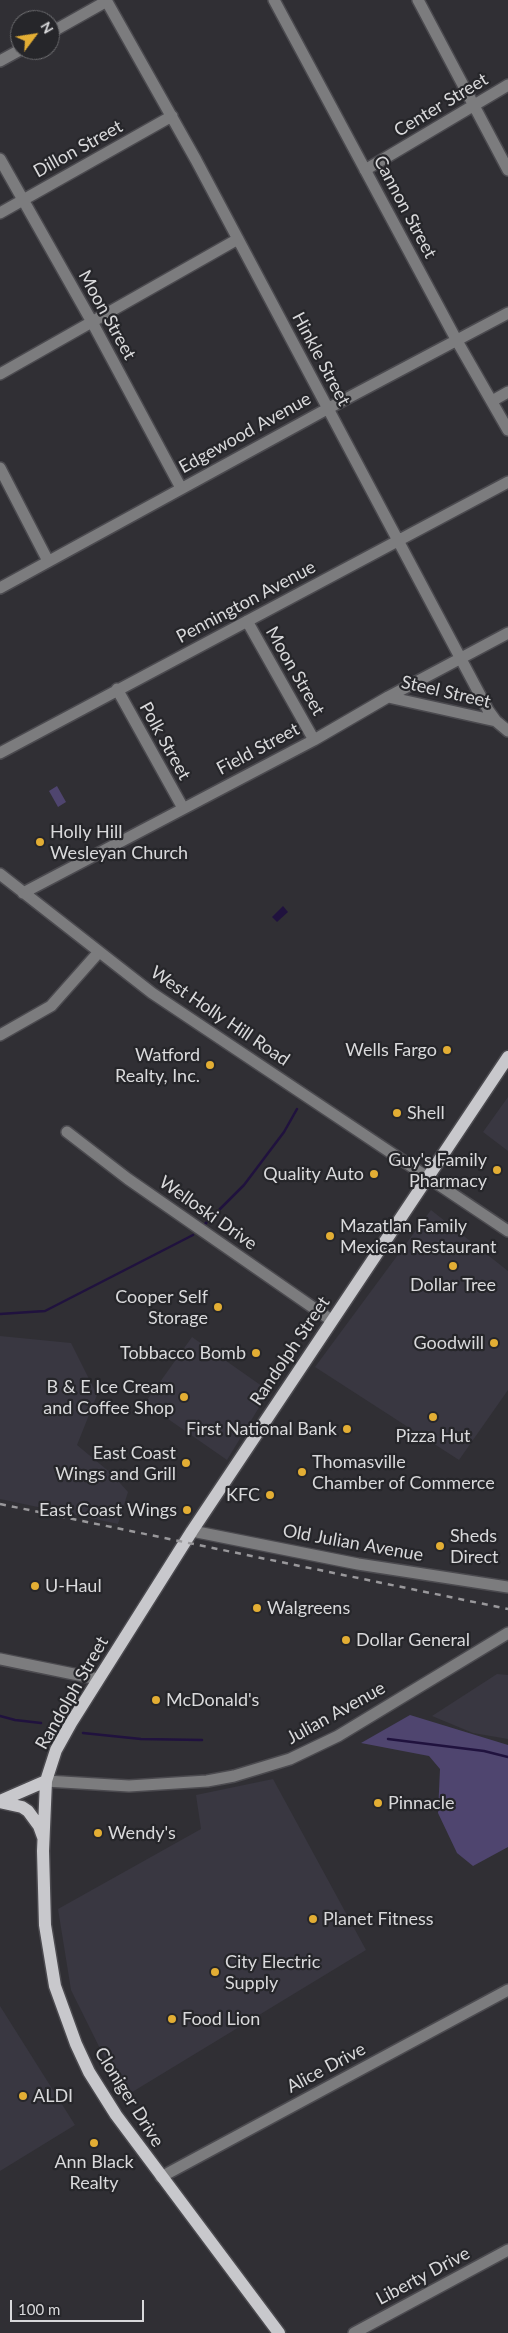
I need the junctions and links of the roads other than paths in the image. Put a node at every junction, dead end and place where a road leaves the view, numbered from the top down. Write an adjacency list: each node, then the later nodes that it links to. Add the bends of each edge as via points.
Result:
1 (106, 0): 4 (street); 7 (street, Hinkle Street)
2 (274, 0): 9 (street, Cannon Street)
3 (418, 0): 6 (street)
4 (60, 27)
5 (508, 85): 6 (street, Center Street)
6 (474, 107): 9 (street, Center Street); 10 (street)
7 (172, 116): 11 (street, Dillon Street); 13 (street, Hinkle Street)
8 (0, 159): 11 (street, Moon Street)
9 (365, 170): 16 (street, Cannon Street)
10 (508, 170)
11 (23, 200): 12 (street, Dillon Street); 15 (street, Moon Street)
12 (0, 213)
13 (238, 239): 15 (street); 20 (street, Hinkle Street)
14 (508, 313): 16 (street, Edgewood Avenue)
15 (92, 322): 17 (street); 24 (street, Moon Street)
16 (457, 340): 19 (street, Cannon Street); 20 (street, Edgewood Avenue)
17 (0, 374)
18 (508, 392): 19 (street)
19 (492, 401): 21 (street, Cannon Street)
20 (326, 408): 24 (street, Edgewood Avenue); 25 (street, Hinkle Street)
21 (508, 430)
22 (0, 468): 26 (street)
23 (508, 482): 25 (street, Pennington Avenue)
24 (181, 488): 26 (street, Edgewood Avenue)
25 (398, 541): 28 (street, Pennington Avenue); 30 (street, Hinkle Street)
26 (48, 561): 27 (street, Edgewood Avenue)
27 (0, 588)
28 (246, 621): 31 (street, Pennington Avenue); 35 (street, Moon Street)
29 (508, 633): 30 (street, Field Street)
30 (460, 659): 32 (street, Field Street); 33 (street, Hinkle Street)
31 (118, 690): 36 (street, Pennington Avenue); 37 (street, Polk Street)
32 (388, 697): 33 (street, Steel Street); 35 (street, Field Street)
33 (496, 721): 34 (street, Hinkle Street)
34 (508, 731)
35 (314, 740): 37 (street, Field Street)
36 (0, 753)
37 (183, 808): 39 (street, Field Street)
38 (0, 874): 39 (street, West Holly Hill Road)
39 (23, 893): 40 (street, West Holly Hill Road)
40 (98, 953): 41 (street, via 51,1006); 44 (street, West Holly Hill Road, via 152,993)
41 (0, 1035)
42 (508, 1058): 44 (main road, Randolph Street)
43 (67, 1132): 46 (street, Welloski Drive, via 128,1179)
44 (428, 1176): 45 (street, West Holly Hill Road); 46 (main road, Randolph Street)
45 (508, 1231)
46 (332, 1320): 47 (main road, Randolph Street)
47 (192, 1531): 48 (street, Old Julian Avenue, via 358,1564); 51 (main road, Randolph Street)
48 (508, 1587)
49 (508, 1632): 52 (street, Julian Avenue, via 338,1736 290,1759 207,1781 129,1786)
50 (0, 1659): 51 (street)
51 (98, 1679): 52 (main road, Randolph Street, via 56,1750)
52 (46, 1781): 53 (main road); 54 (main road, Cloniger Drive)
53 (0, 1802): 54 (main road, via 28,1811)
54 (44, 1839): 56 (main road, Cloniger Drive, via 45,1925 55,1986 64,2014 90,2072 116,2115)
55 (508, 1990): 56 (street, Alice Drive)
56 (161, 2177): 58 (main road, Cloniger Drive)
57 (508, 2250): 59 (street, Liberty Drive)
58 (279, 2333)
59 (354, 2333)

